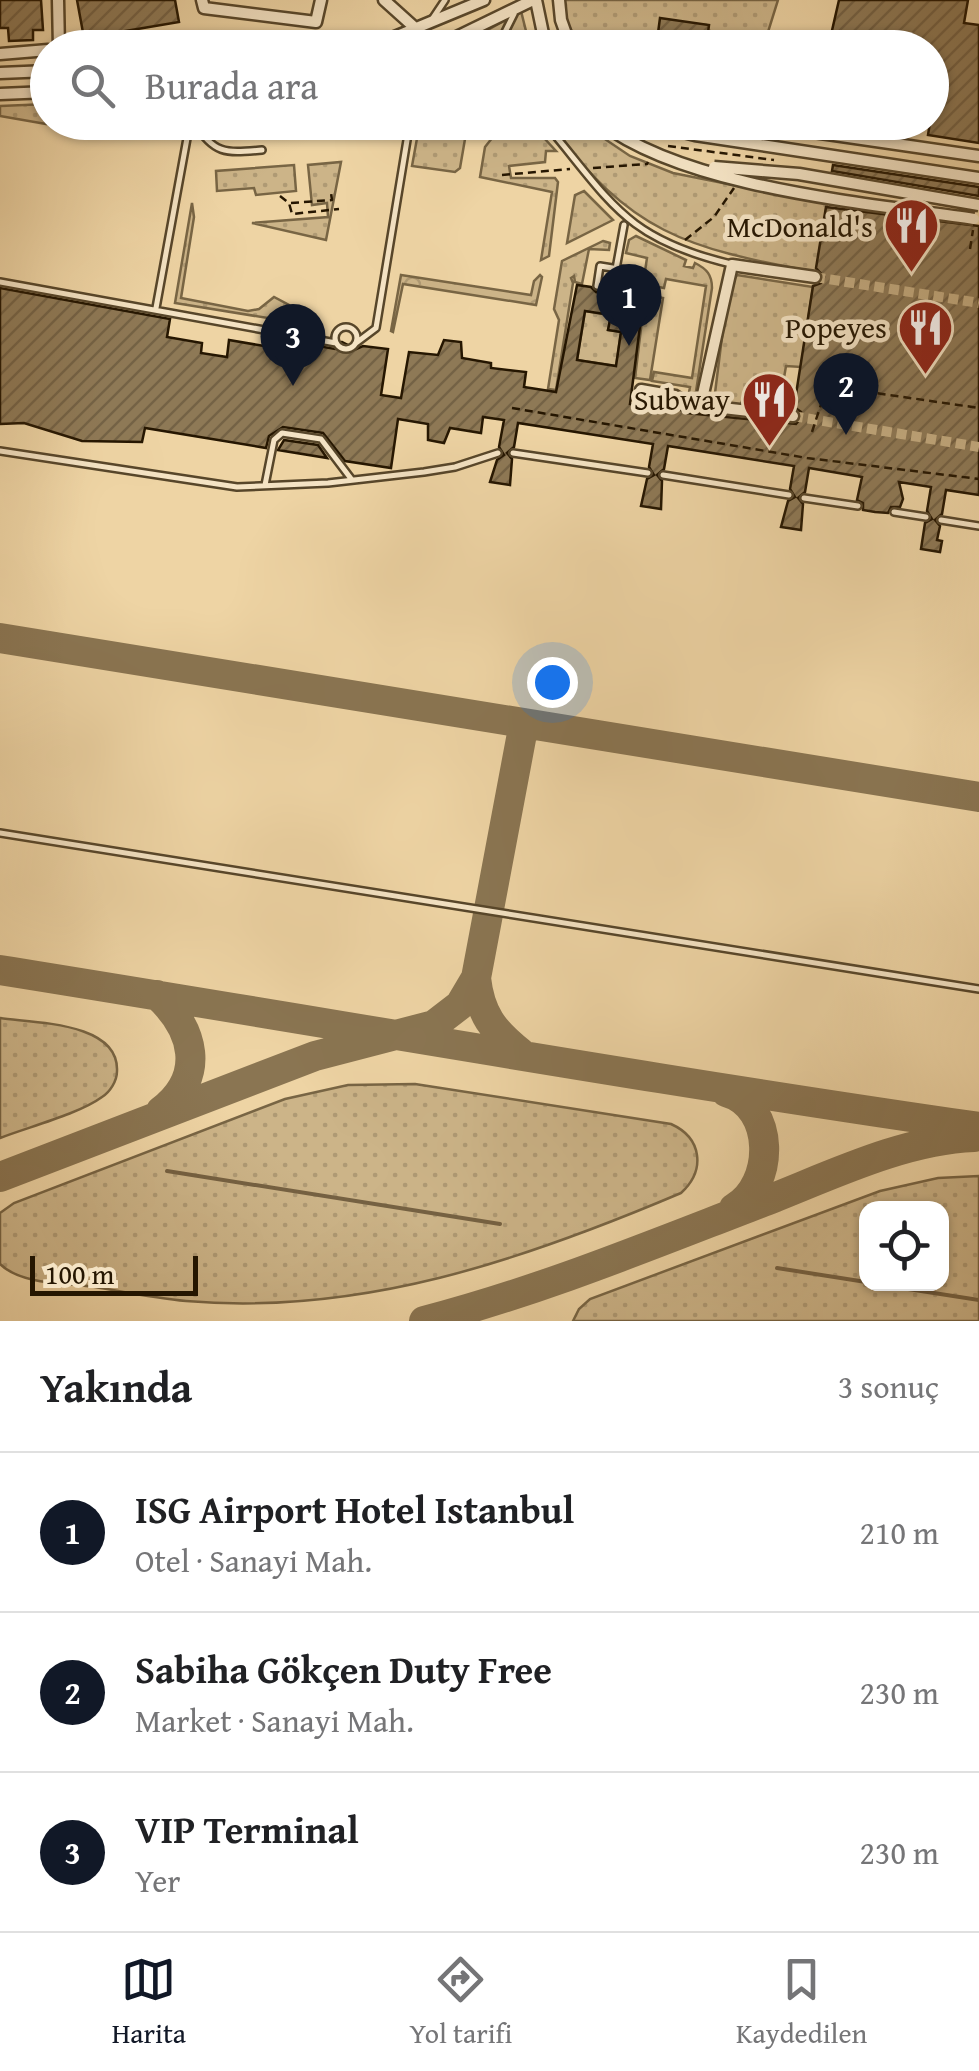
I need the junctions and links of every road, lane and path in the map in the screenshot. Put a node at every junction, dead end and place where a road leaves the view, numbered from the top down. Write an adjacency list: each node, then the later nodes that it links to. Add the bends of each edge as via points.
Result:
1 (58, 0): 12 (street)
2 (202, 0): 3 (street, via 204,8 316,22)
3 (321, 0)
4 (384, 0): 11 (street)
5 (446, 0): 10 (lane)
6 (484, 0): 10 (street)
7 (535, 0): 9 (street); 17 (street)
8 (559, 0): 18 (street)
9 (522, 5): 15 (street); 16 (lane)
10 (431, 21): 11 (street)
11 (416, 27): 13 (street); 14 (lane)
12 (59, 30)
13 (412, 30)
14 (422, 30)
15 (471, 30)
16 (507, 30)
17 (542, 30)
18 (565, 30)
19 (30, 52): 20 (street)
20 (0, 54)
21 (30, 71): 22 (street)
22 (0, 72)
23 (30, 93): 24 (street)
24 (0, 94)
25 (189, 140): 54 (lane)
26 (205, 140): 33 (lane, via 218,150)
27 (407, 140): 56 (lane, via 376,328)
28 (558, 140): 48 (lane, via 606,200 649,236)
29 (627, 140): 36 (street, bridge)
30 (730, 140): 39 (street)
31 (869, 140): 34 (street)
32 (653, 144): 35 (path)
33 (262, 150)
34 (979, 156)
35 (789, 162)
36 (688, 166): 44 (street, bridge, via 798,174); 46 (street, bridge)
37 (527, 172): 38 (path)
38 (502, 175)
39 (979, 178)
40 (734, 188): 48 (path, via 714,217)
41 (331, 193): 43 (path, via 332,200)
42 (280, 196): 43 (path)
43 (289, 204): 45 (path, via 292,214)
44 (979, 205)
45 (340, 209)
46 (976, 224): 49 (path)
47 (624, 225): 51 (lane)
48 (676, 247): 50 (lane)
49 (970, 249)
50 (732, 264): 52 (street); 58 (street)
51 (616, 269): 51 (lane, via 600,266 597,286 628,291 632,272)
52 (815, 277)
53 (0, 282): 54 (lane)
54 (156, 308): 55 (lane)
55 (336, 343): 56 (lane, via 348,349); 56 (lane, via 336,334 347,327)
56 (356, 343)
57 (641, 390): 58 (street)
58 (701, 404): 61 (street)
59 (512, 408): 71 (path)
60 (979, 408): 63 (path, via 828,383)
61 (793, 416)
62 (771, 426): 64 (path)
63 (812, 432)
64 (768, 443)
65 (0, 450): 72 (lane, via 197,484)
66 (498, 453): 70 (lane, via 456,467)
67 (513, 453): 68 (lane)
68 (648, 473)
69 (663, 475): 73 (lane)
70 (352, 480): 72 (lane); 72 (lane, via 318,437 282,433 275,436)
71 (979, 480)
72 (265, 485)
73 (790, 495)
74 (804, 498): 75 (lane)
75 (858, 506)
76 (894, 512): 77 (lane)
77 (926, 518)
78 (941, 520): 79 (lane)
79 (979, 526)
80 (0, 833): 81 (lane)
81 (979, 989)

